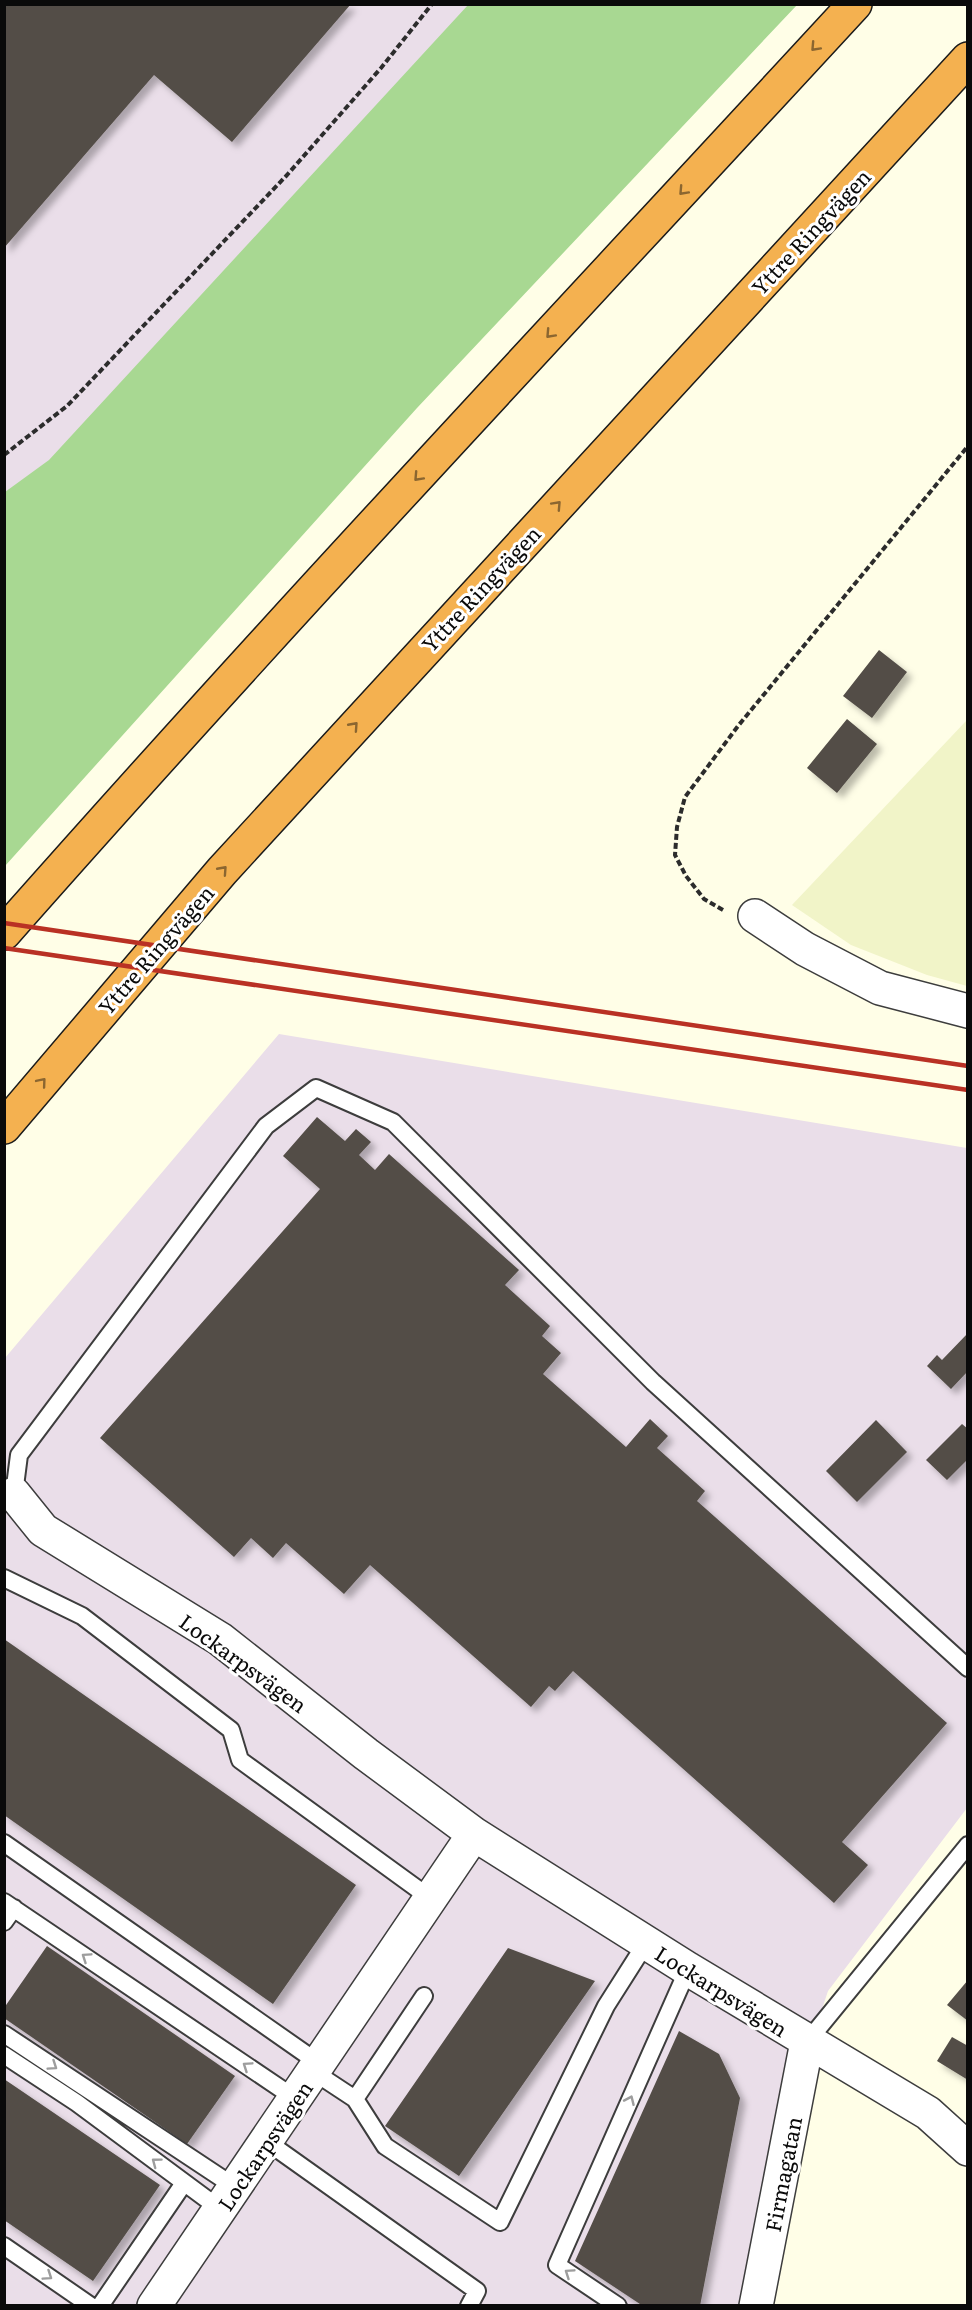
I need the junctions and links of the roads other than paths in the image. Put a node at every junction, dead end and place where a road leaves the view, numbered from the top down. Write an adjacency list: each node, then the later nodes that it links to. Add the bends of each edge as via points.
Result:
1 (855, 4): 4 (highway, one-way to 4, via 330,571)
2 (968, 59): 6 (highway, Yttre Ringvägen, one-way to 2, via 222,871)
3 (755, 916): 5 (street, via 805,949 880,988)
4 (4, 933)
5 (968, 1011)
6 (4, 1127)
7 (14, 1494): 9 (lane, via 19,1455 266,1126 316,1088 393,1122 653,1382); 10 (street, Lockarpsvägen, via 43,1530 220,1639)
8 (4, 1578): 13 (lane, via 82,1616 231,1730 240,1760)
9 (968, 1668)
10 (474, 1834): 13 (street, Lockarpsvägen); 15 (street, Lockarpsvägen)
11 (4, 1843): 21 (lane)
12 (968, 1845): 19 (lane)
13 (430, 1898): 21 (street, Lockarpsvägen)
14 (8, 1911): 22 (lane, one-way to 14)
15 (646, 1943): 16 (street, Lockarpsvägen); 23 (lane, via 606,2006 500,2222 385,2146)
16 (688, 1970): 19 (street, Lockarpsvägen); 33 (lane, one-way to 16, via 557,2265)
17 (424, 1996): 23 (lane)
18 (4, 2034): 27 (lane, one-way to 27)
19 (807, 2042): 25 (street, Lockarpsvägen, via 928,2114); 34 (street, Firmagatan)
20 (4, 2055): 26 (lane, one-way to 20, via 77,2103)
21 (317, 2068): 22 (street, Lockarpsvägen); 23 (lane)
22 (296, 2099): 24 (street, Lockarpsvägen)
23 (355, 2099)
24 (266, 2141): 27 (street, Lockarpsvägen); 32 (lane, via 477,2291)
25 (968, 2149)
26 (184, 2183): 27 (lane); 31 (lane)
27 (227, 2198): 29 (street, Lockarpsvägen)
28 (4, 2246): 30 (lane, one-way to 30)
29 (160, 2303)
30 (91, 2306)
31 (100, 2306)
32 (469, 2306)
33 (618, 2306)
34 (756, 2306)

